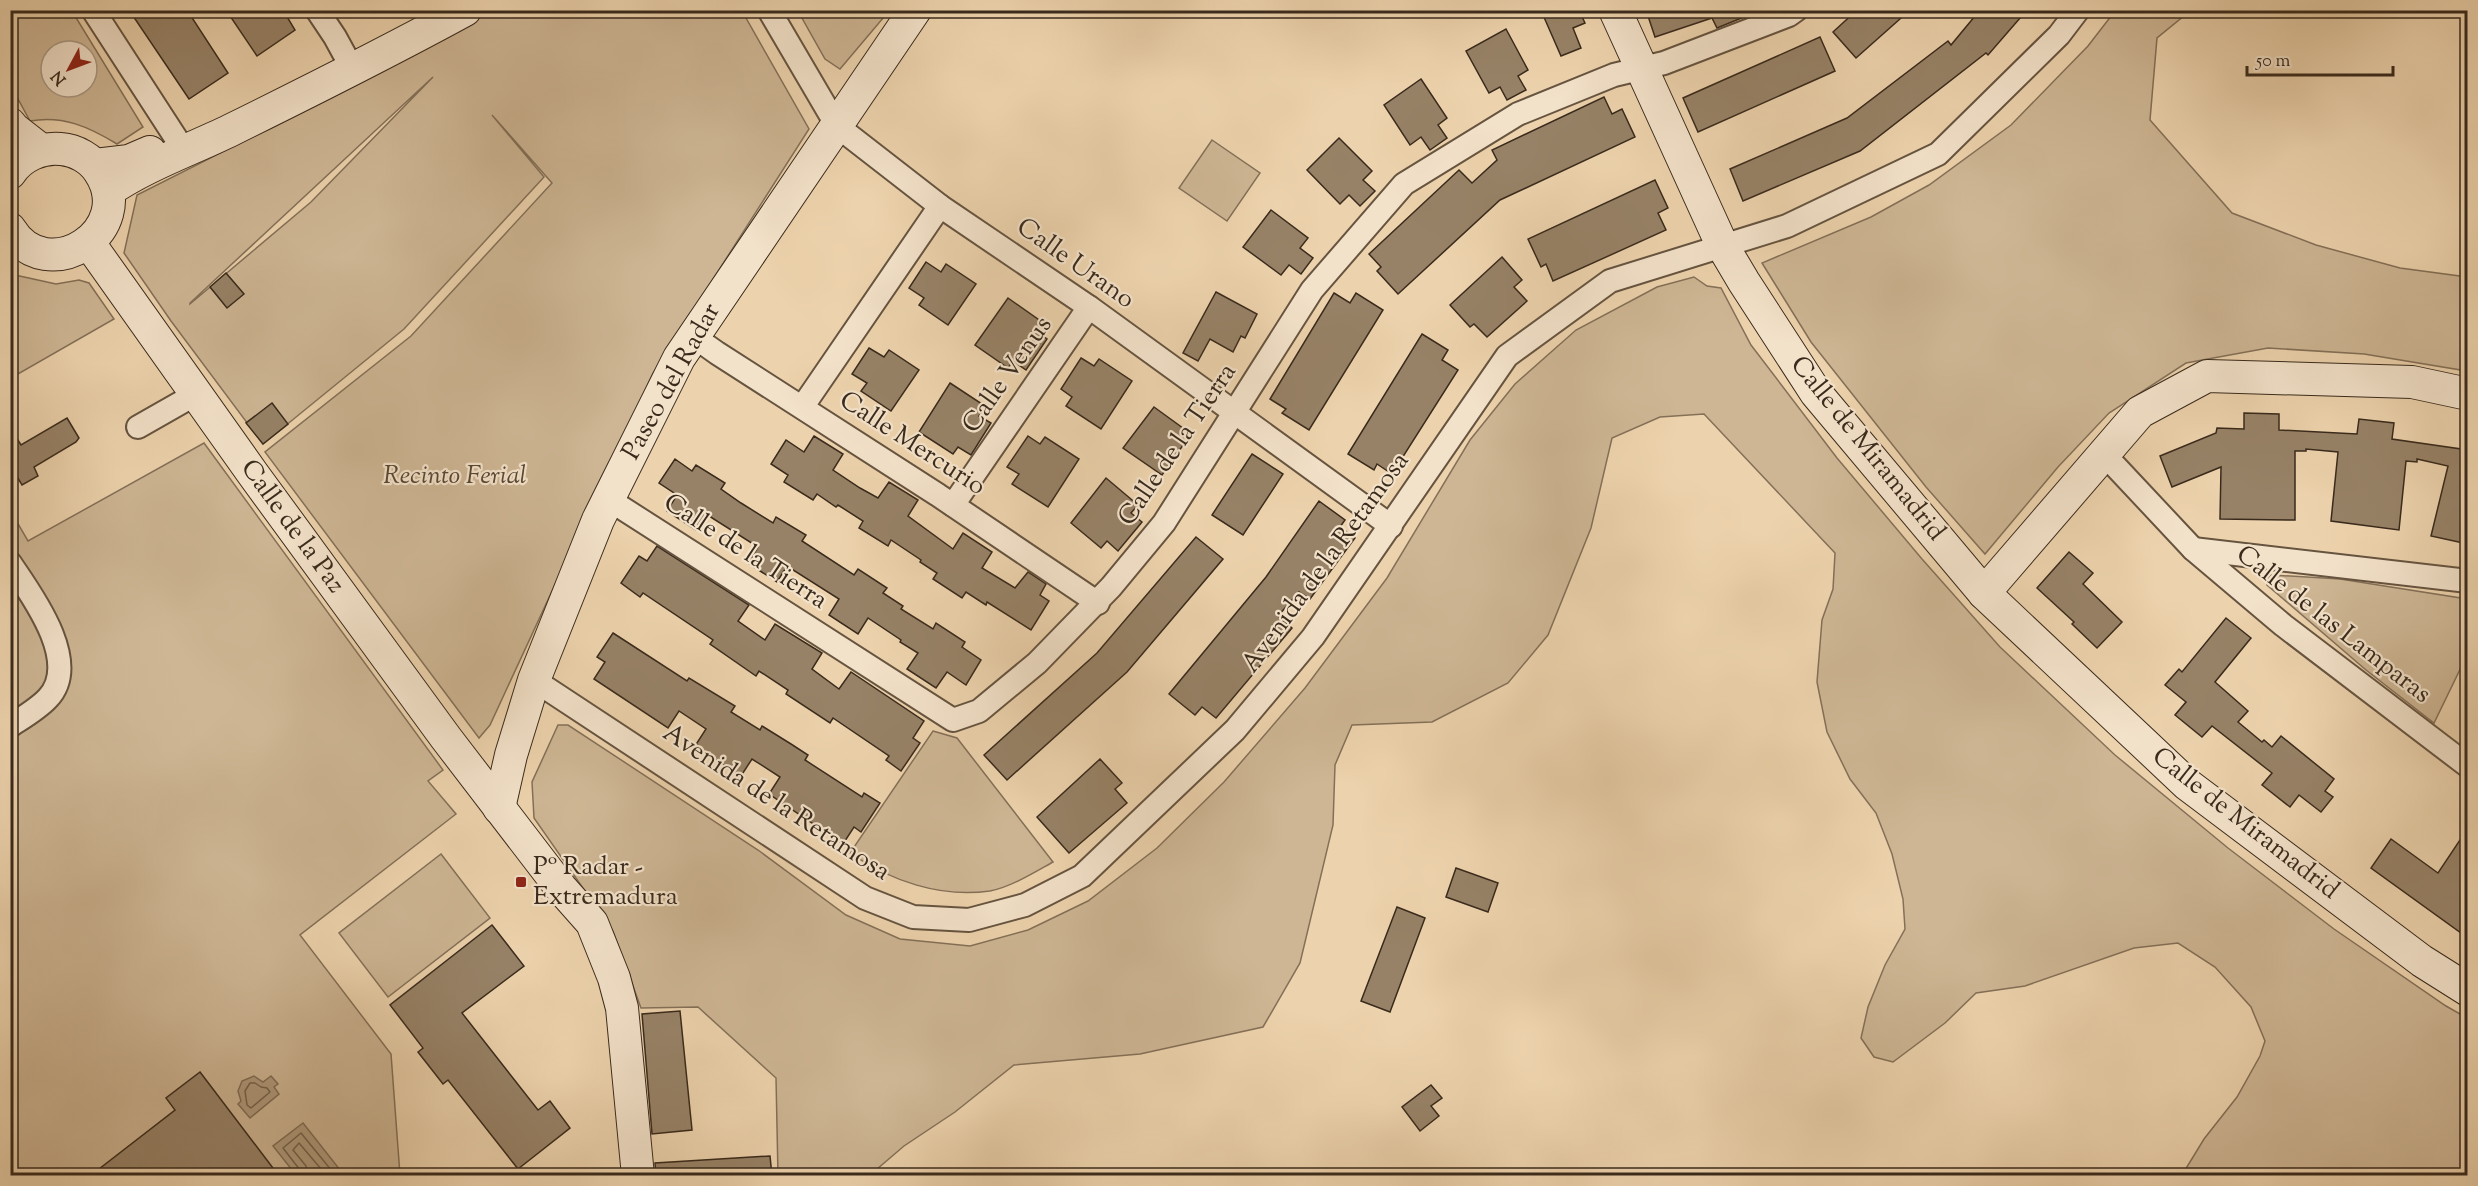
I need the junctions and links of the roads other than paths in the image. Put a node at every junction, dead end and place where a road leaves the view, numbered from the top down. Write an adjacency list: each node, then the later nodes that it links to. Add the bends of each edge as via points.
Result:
1 (93, 10): 14 (street)
2 (317, 10): 10 (street)
3 (436, 10): 10 (street)
4 (465, 10): 10 (street)
5 (768, 10): 13 (street, Calle Urano)
6 (915, 10): 13 (street, Paseo del Radar)
7 (1615, 10): 11 (street, Calle de Miramadrid)
8 (1796, 10): 11 (street, Calle de la Tierra, via 1664,63)
9 (2078, 10): 21 (street, Avenida de la Retamosa, via 2059,35 1938,154 1787,226)
10 (350, 64): 14 (street)
11 (1640, 68): 21 (street, Calle de Miramadrid); 27 (street, Calle de la Tierra, via 1518,114 1404,184 1312,290)
12 (10, 124): 15 (street)
13 (837, 126): 18 (street, Calle Urano); 23 (street, Paseo del Radar)
14 (181, 146): 17 (street, via 134,174)
15 (41, 150): 16 (street); 17 (street, via 76,152)
16 (11, 168)
17 (101, 178): 20 (street, via 109,201 102,228)
18 (940, 206): 22 (street, Calle Urano); 26 (street)
19 (14, 240): 20 (street, via 40,252 59,254)
20 (89, 243): 24 (street, Calle de la Paz)
21 (1722, 245): 32 (street, Avenida de la Retamosa, via 1610,281 1508,356); 36 (street, Calle de Miramadrid, via 1816,393)
22 (1089, 307): 27 (street, Calle Urano); 31 (street, Calle Venus)
23 (693, 336): 26 (street, Calle Mercurio); 30 (street, Paseo del Radar)
24 (196, 394): 28 (street); 41 (street, Calle de la Paz)
25 (2468, 394): 29 (street, via 2412,382 2207,376 2140,412)
26 (802, 406): 31 (street, Calle Mercurio)
27 (1234, 414): 32 (street, Calle Urano); 37 (street, Calle de la Tierra, via 1164,523)
28 (138, 427)
29 (2103, 453): 33 (street, Calle de las Lamparas); 36 (street)
30 (608, 499): 37 (street, Calle de la Tierra, via 953,720 979,711 1037,663); 38 (street, Paseo del Radar)
31 (953, 505): 37 (street, Calle Mercurio)
32 (1391, 526): 38 (street, Avenida de la Retamosa, via 1313,637 1235,730 1118,843 1082,876 1025,905 969,920 913,917 865,898)
33 (2193, 549): 35 (street, Calle de las Lamparas); 42 (street, Calle de las Lamparas, via 2283,625)
34 (10, 563): 39 (street, via 41,609 56,643 60,674 50,698)
35 (2468, 581)
36 (1984, 593): 44 (street, Calle de Miramadrid, via 2188,784 2422,961)
37 (1098, 603)
38 (534, 680): 40 (street, Paseo del Radar)
39 (10, 726)
40 (511, 755): 41 (street); 43 (street, Paseo del Radar)
41 (465, 763): 43 (street, Calle de la Paz)
42 (2468, 766)
43 (499, 808): 45 (street, via 592,923 614,978 622,1008)
44 (2468, 990)
45 (638, 1176)

